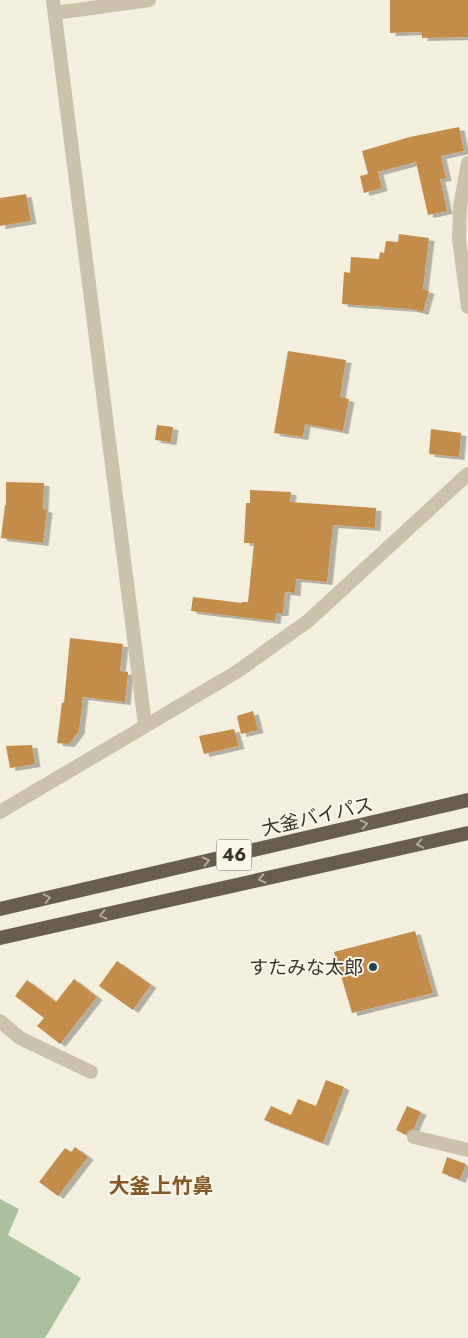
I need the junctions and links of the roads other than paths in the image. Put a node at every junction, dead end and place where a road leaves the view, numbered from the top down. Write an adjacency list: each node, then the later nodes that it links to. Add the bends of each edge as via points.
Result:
1 (149, 0): 2 (street)
2 (54, 6): 6 (street)
3 (468, 164): 4 (street, via 460,206 459,240)
4 (468, 307)
5 (468, 474): 6 (street, via 308,621 235,672)
6 (144, 725): 8 (street)
7 (468, 800): 10 (highway, 大釜バイパス / 46, one-way to 7)
8 (0, 812)
9 (468, 834): 11 (highway, 46, one-way to 11)
10 (0, 909)
11 (0, 938)
12 (0, 1021): 13 (street, via 20,1038)
13 (91, 1072)
14 (414, 1137): 15 (street)
15 (468, 1150)

